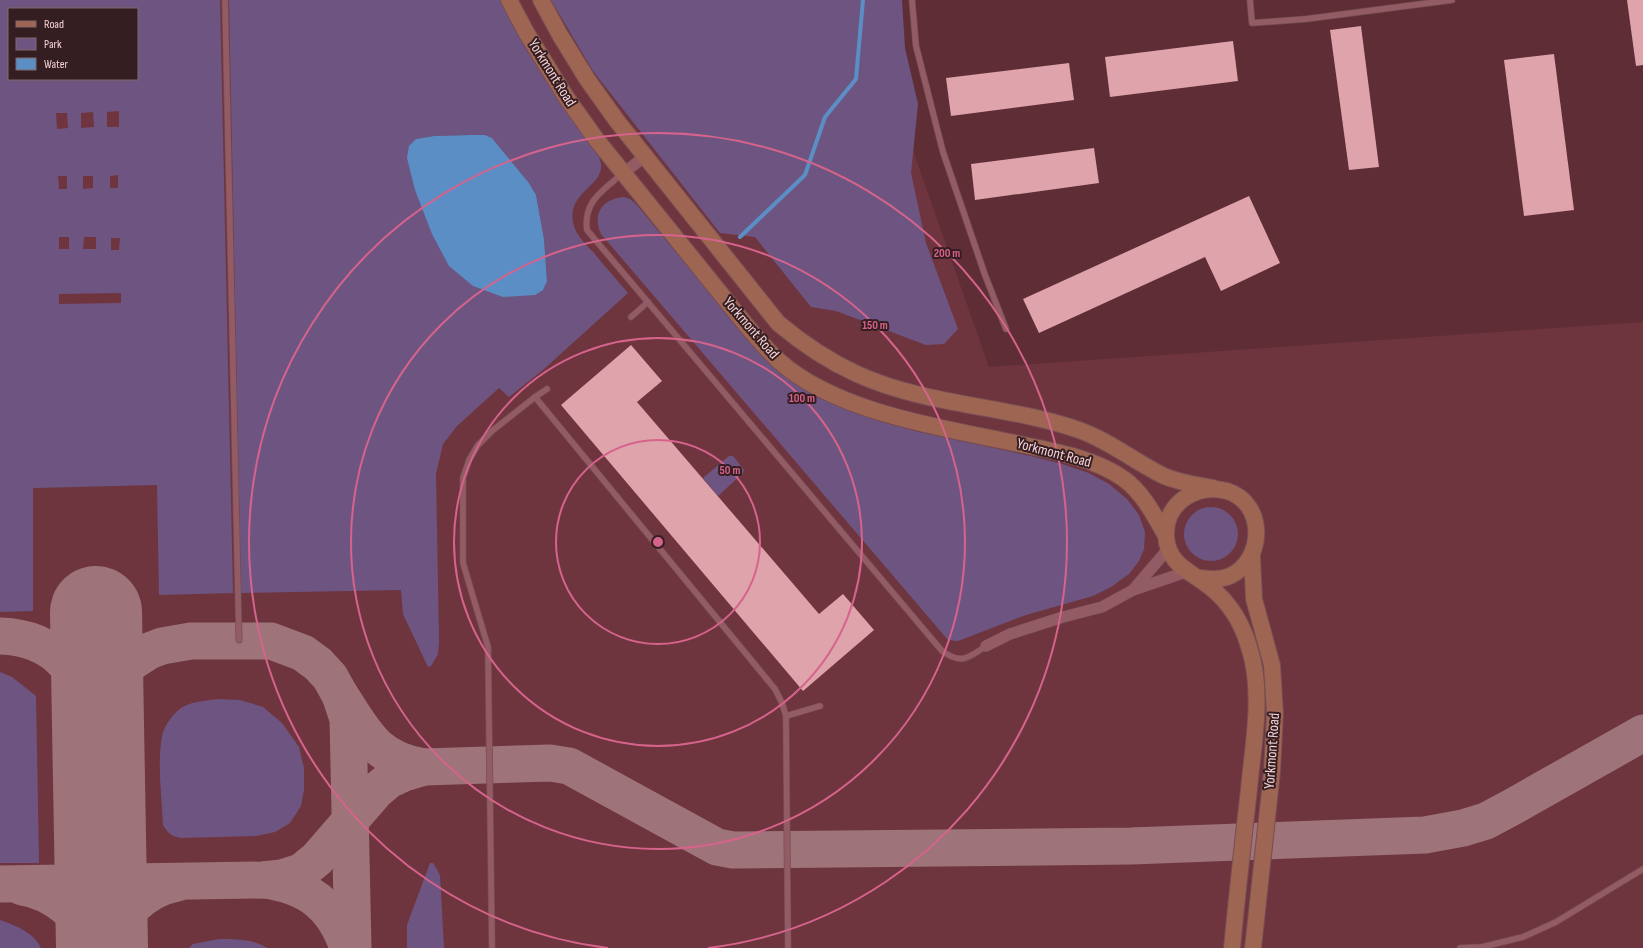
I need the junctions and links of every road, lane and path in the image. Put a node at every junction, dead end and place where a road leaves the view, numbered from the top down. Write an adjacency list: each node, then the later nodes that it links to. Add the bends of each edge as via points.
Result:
1 (225, 0): 19 (lane)
2 (509, 0): 8 (street, Yorkmont Road, via 566,97)
3 (541, 0): 7 (street, Yorkmont Road, via 587,79)
4 (912, 0): 11 (lane, via 916,46 943,152)
5 (1250, 0): 6 (lane, via 1252,23 1306,19)
6 (1452, 0)
7 (645, 156): 8 (street); 14 (street, Yorkmont Road, via 778,323 810,349 857,374 890,386 1078,430 1111,444 1166,476)
8 (624, 173): 9 (lane, via 599,193 589,206 585,219 587,230); 15 (street, Yorkmont Road, via 759,340 794,372 831,393 879,412 1051,451 1096,464 1124,479 1137,492 1148,506)
9 (648, 302): 10 (lane); 20 (lane, via 942,651 952,658 961,660 969,658)
10 (631, 317)
11 (1006, 329)
12 (547, 389): 13 (lane)
13 (535, 397): 22 (lane, via 775,688); 24 (lane, via 492,431 478,446 469,460 463,478 463,563 488,647)
14 (1214, 488): 15 (street, via 1199,490 1186,496 1175,506 1168,520); 16 (street, Yorkmont Road, via 1229,492 1242,500 1252,512 1257,526 1257,542)
15 (1167, 542): 17 (street, Yorkmont Road, via 1175,562); 18 (street)
16 (1252, 556): 17 (street, Yorkmont Road, via 1242,568 1229,576 1214,580); 27 (street, Yorkmont Road, via 1254,599 1272,665 1275,713 1272,772)
17 (1193, 575): 18 (street); 26 (street, Yorkmont Road, via 1216,592 1235,614 1250,649 1255,678 1255,732)
18 (1133, 590): 20 (street, via 1102,607 1010,634)
19 (239, 640)
20 (986, 646)
21 (820, 706): 22 (lane)
22 (786, 716): 25 (lane)
23 (1643, 869): 28 (lane, via 1556,922 1523,937 1482,947)
24 (492, 948)
25 (788, 948)
26 (1232, 948)
27 (1253, 948)
28 (1460, 948)

